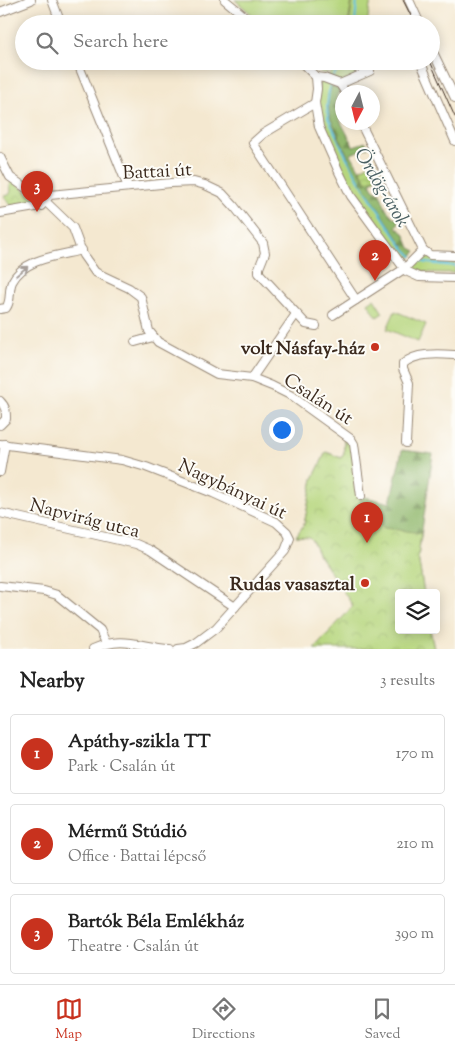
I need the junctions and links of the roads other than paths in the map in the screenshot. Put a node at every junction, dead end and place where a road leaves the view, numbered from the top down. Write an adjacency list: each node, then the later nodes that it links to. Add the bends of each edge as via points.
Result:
1 (30, 0): 5 (street)
2 (52, 0): 6 (street)
3 (225, 0): 7 (street)
4 (408, 0): 8 (street)
5 (0, 12)
6 (58, 15)
7 (243, 15)
8 (416, 15)
9 (440, 67): 16 (street)
10 (81, 70): 23 (street)
11 (311, 70): 14 (street)
12 (424, 70): 17 (street)
13 (370, 72): 15 (street)
14 (320, 77): 15 (street); 19 (street)
15 (340, 84)
16 (448, 84): 17 (street); 18 (street)
17 (434, 93): 21 (street)
18 (455, 98)
19 (315, 103): 29 (street, via 319,127 351,196); 31 (street, via 253,143)
20 (364, 130): 27 (street)
21 (455, 141)
22 (0, 157): 24 (street, via 10,177)
23 (128, 187): 24 (street, Battai út, via 50,195); 33 (street, Battai út, via 194,182 222,193 264,246 266,254 259,273)
24 (46, 202): 25 (street, via 41,206); 26 (street, via 73,228)
25 (0, 213)
26 (82, 250): 32 (street, one-way to 26, via 9,304 10,287 22,269 42,260); 36 (street, via 95,272 142,297)
27 (421, 252): 28 (street); 29 (street)
28 (455, 256)
29 (407, 267): 30 (street, via 419,277); 31 (street)
30 (455, 278)
31 (356, 300): 34 (street)
32 (0, 309)
33 (296, 314): 35 (street, via 306,324); 39 (street)
34 (333, 315)
35 (316, 326)
36 (153, 337): 37 (street); 39 (street, Csalán út, via 217,374)
37 (135, 342)
38 (455, 355): 42 (street, via 415,357 403,364 408,384)
39 (252, 378): 45 (street, Csalán út, via 290,396 351,439)
40 (0, 402): 41 (street, via 6,409 6,419)
41 (0, 425)
42 (406, 443)
43 (2, 444): 44 (street); 48 (street, Nagybányai út, via 122,460 213,492 276,522 290,538 285,551)
44 (0, 472)
45 (361, 496)
46 (0, 513): 48 (street, Napvirág utca, via 136,544)
47 (0, 586): 49 (street, via 57,594 100,630)
48 (235, 606): 52 (street, Nagybányai út, via 206,637)
49 (106, 643): 50 (street); 51 (street, via 134,643)
50 (93, 649)
51 (170, 649)
52 (178, 649)

